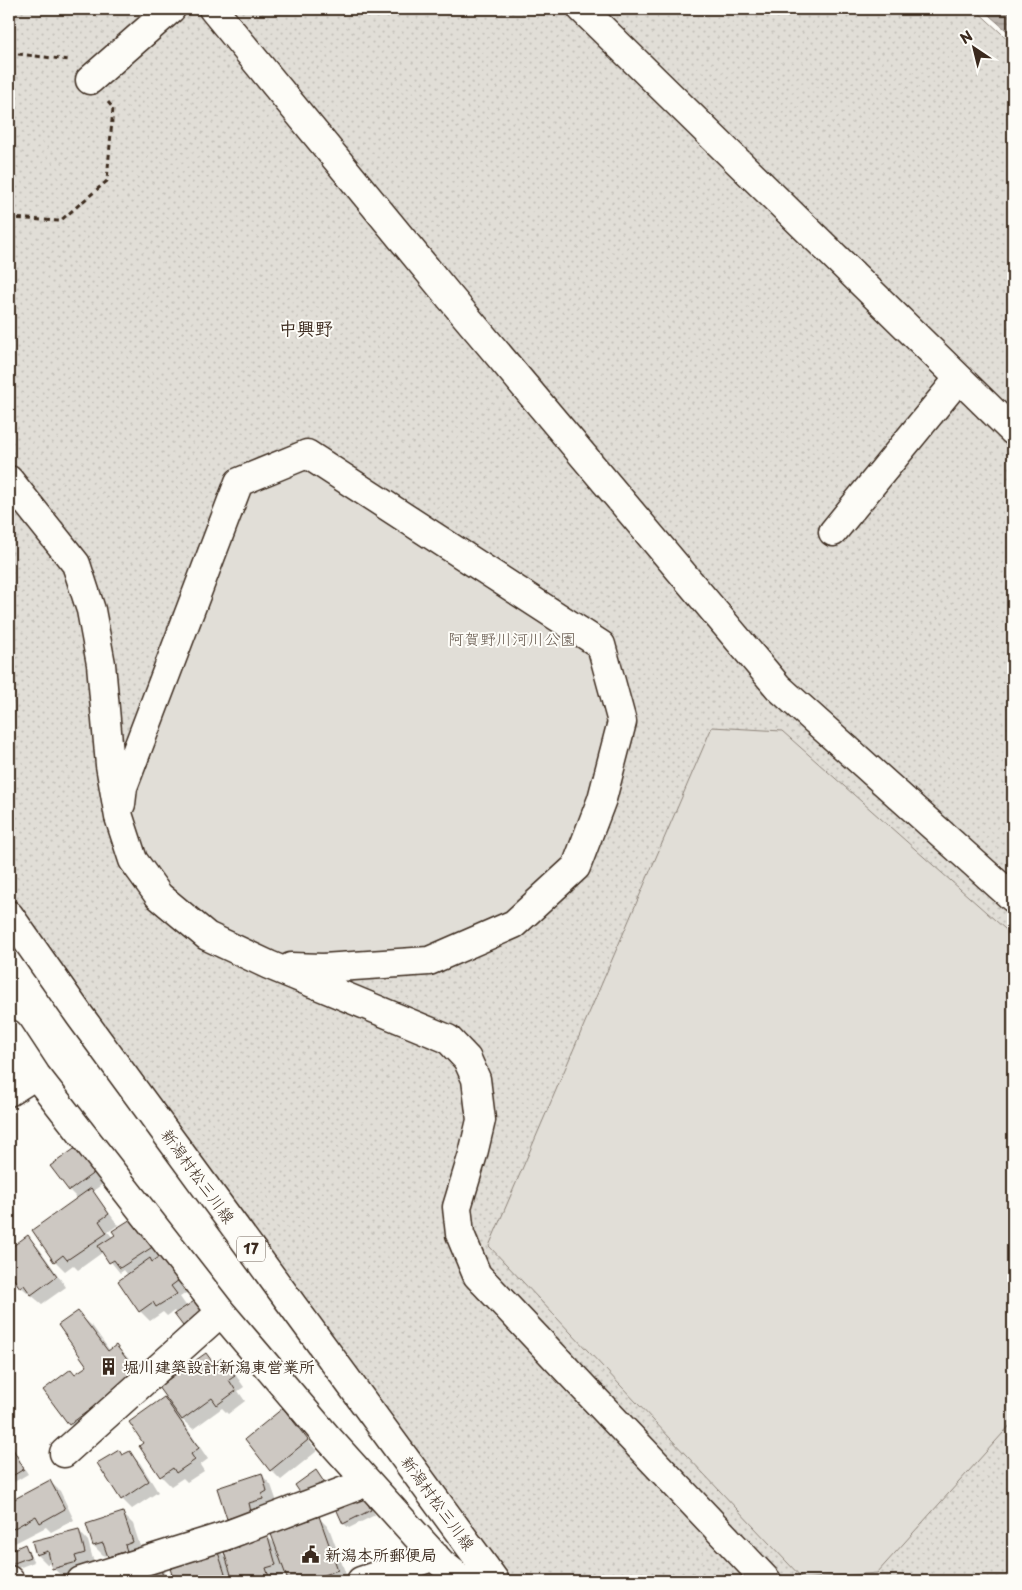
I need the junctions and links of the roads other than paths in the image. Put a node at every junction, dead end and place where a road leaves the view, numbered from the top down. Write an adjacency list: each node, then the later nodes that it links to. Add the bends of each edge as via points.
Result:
1 (171, 9): 4 (street)
2 (213, 9): 10 (street, via 448,295 778,687)
3 (582, 9): 5 (street)
4 (90, 80)
5 (960, 378): 6 (street); 8 (street)
6 (1013, 431)
7 (9, 480): 9 (street, via 76,564 91,610 101,664 110,765)
8 (833, 532)
9 (119, 817): 12 (street, via 133,860 159,896 206,936); 12 (street, via 123,787 240,482 307,454 601,645 622,722 602,799 576,867 514,924 429,961 323,968)
10 (1013, 898)
11 (9, 915): 23 (street, 新潟村松三川線 / 17)
12 (270, 965): 24 (street, via 448,1039 467,1059 476,1079 481,1120 457,1207 460,1234 477,1275)
13 (9, 1034): 14 (street)
14 (36, 1075): 15 (street); 16 (street)
15 (9, 1092)
16 (221, 1312): 17 (street); 18 (street)
17 (64, 1452)
18 (368, 1482): 19 (street); 20 (street, via 222,1537)
19 (435, 1556): 21 (street); 22 (street)
20 (81, 1581)
21 (361, 1581)
22 (464, 1581)
23 (496, 1581)
24 (767, 1581)

